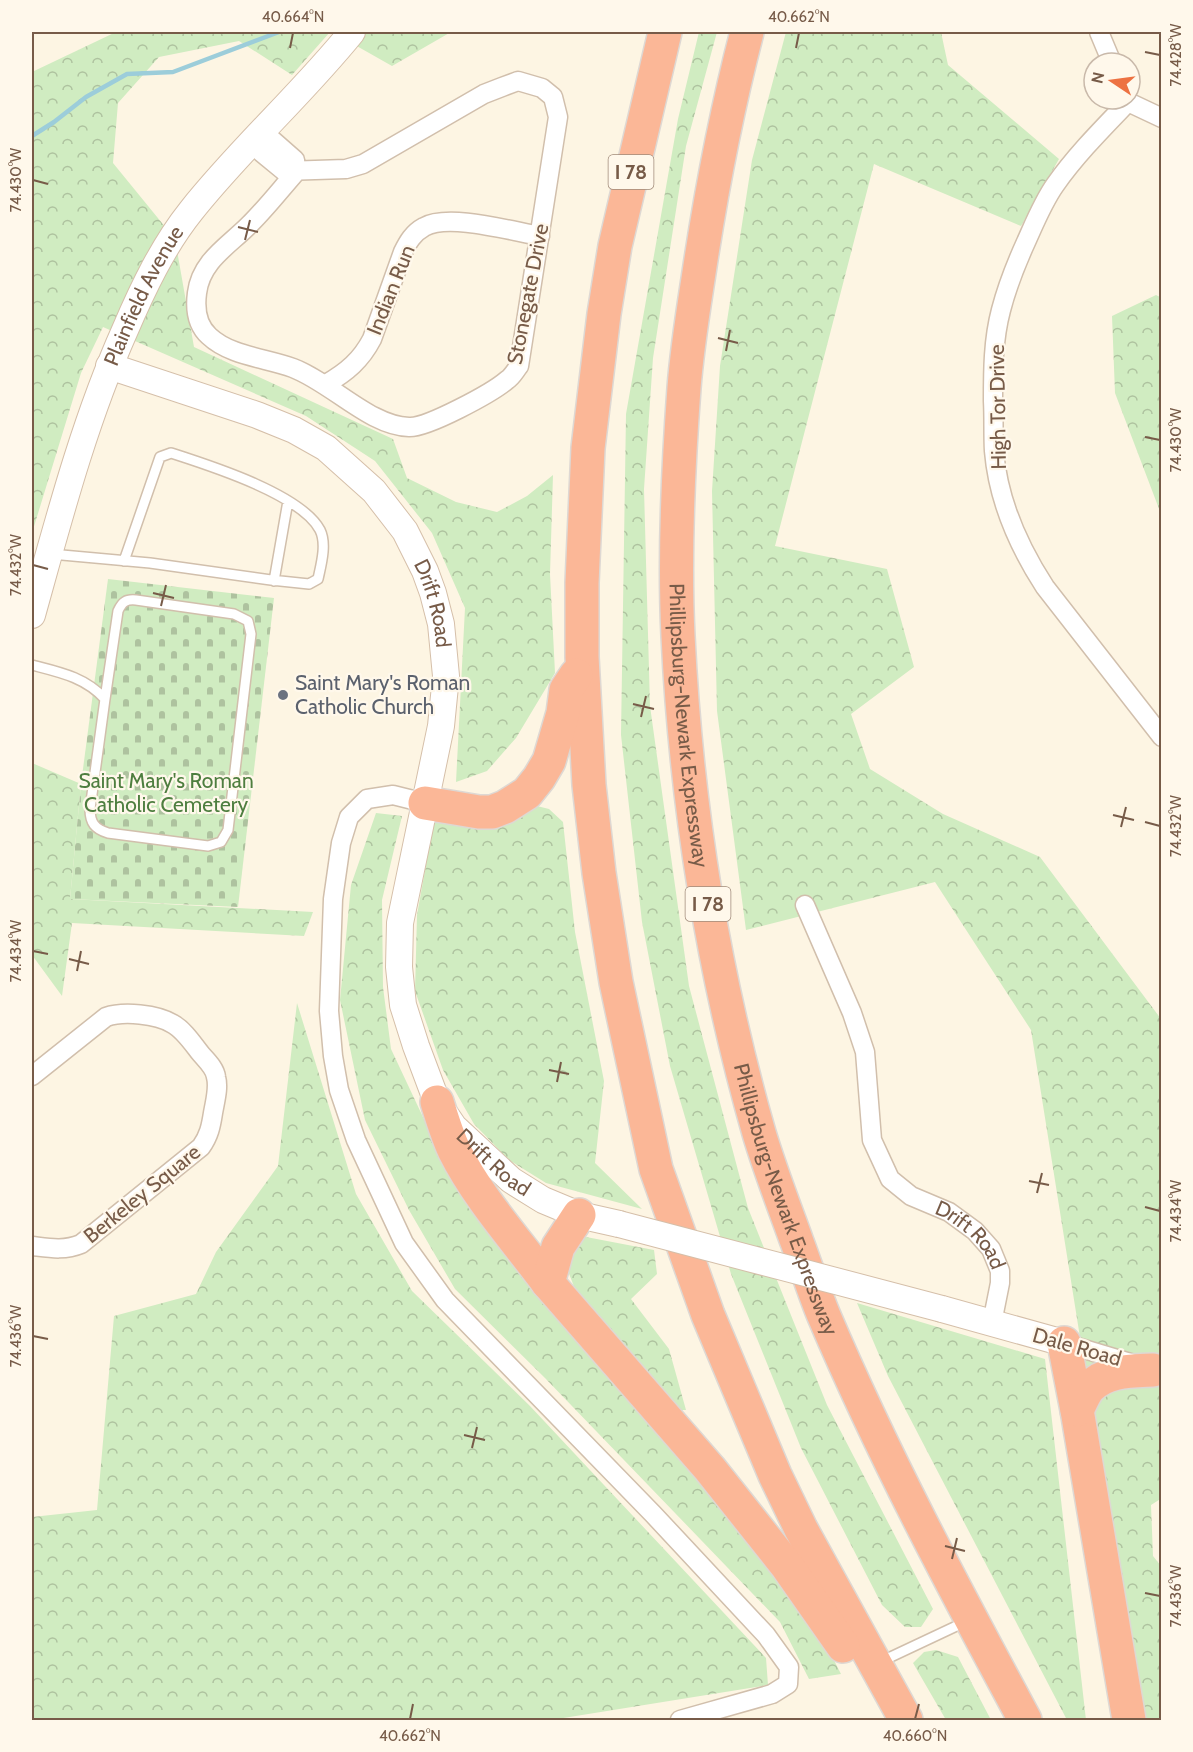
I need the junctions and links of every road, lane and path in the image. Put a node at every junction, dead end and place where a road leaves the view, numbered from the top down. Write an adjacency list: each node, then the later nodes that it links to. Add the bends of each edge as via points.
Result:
1 (664, 32): 20 (highway, I 78, via 621,217 597,362 584,512)
2 (747, 32): 34 (highway, Phillipsburg-Newark Expressway / I 78, via 716,166 684,385 678,635 691,794 720,972 744,1079 775,1182 823,1314 925,1532)
3 (1100, 32): 5 (street)
4 (351, 33): 9 (main road, Plainfield Avenue)
5 (1107, 51)
6 (1142, 108): 8 (street)
7 (1118, 111): 22 (street, High Tor Drive, via 1055,184 1013,273 995,341 994,452 1009,516 1034,570)
8 (1161, 118)
9 (256, 137): 10 (street, via 294,160); 12 (main road, Plainfield Avenue, via 190,211 160,255)
10 (296, 172): 11 (street, Stonegate Drive, via 346,170 363,164 484,94 518,81 542,88 553,97 557,108); 13 (street, Stonegate Drive, via 243,232 216,254 202,274 197,316 217,342 294,368)
11 (540, 236): 13 (street, Indian Run, via 449,220 423,227 403,252 365,352 353,366); 13 (street, Stonegate Drive, via 519,366 508,380 487,394 412,428 384,423)
12 (109, 366): 15 (main road, Plainfield Avenue, via 73,466); 23 (main road, Drift Road, via 294,430 326,448 374,490 392,512 434,593 444,650 446,676 441,726)
13 (326, 384)
14 (288, 501): 16 (lane, via 171,453 160,457); 17 (lane); 17 (lane, via 321,531 323,552 318,579 309,584)
15 (49, 554): 16 (lane); 18 (main road, Plainfield Avenue)
16 (124, 561): 17 (lane)
17 (274, 580)
18 (32, 615)
19 (32, 665): 21 (lane, via 83,681)
20 (582, 666): 23 (highway, via 566,690 549,761 527,793 492,812); 35 (highway, I 78, via 599,873 616,981 656,1169 708,1315 775,1475)
21 (105, 699): 21 (lane, via 90,809 94,826 108,833 208,846 221,842 228,830 251,634 248,621 234,614 129,599 123,602 118,611)
22 (1161, 737)
23 (425, 803): 26 (main road, Drift Road, via 400,923 399,967 403,1005); 36 (street, via 393,795 367,799 349,817 341,843 333,899 329,1011 339,1089 356,1140 404,1243 445,1300 662,1523 766,1635 789,1667 788,1684 772,1694)
24 (805, 905): 30 (street, Drift Road, via 865,1052 872,1140 890,1179 911,1196 949,1212 991,1249 1000,1271)
25 (32, 1076): 28 (street, Berkeley Square, via 106,1017 129,1014 162,1020 178,1028 216,1074 217,1087 210,1128 201,1147 81,1244 58,1249)
26 (437, 1102): 27 (main road, Drift Road, via 454,1127 511,1180 543,1200); 29 (highway, via 468,1175)
27 (579, 1215): 29 (highway, via 558,1247); 30 (main road, Drift Road, bridge)
28 (32, 1246)
29 (548, 1283): 35 (highway, via 710,1469 787,1566 854,1662)
30 (992, 1323): 31 (main road, Dale Road)
31 (1064, 1343): 32 (street, Dale Road); 33 (highway)
32 (1157, 1372): 33 (highway, via 1108,1375 1089,1388)
33 (1077, 1410): 39 (highway)
34 (971, 1619): 35 (lane); 38 (highway, Phillipsburg-Newark Expressway / I 78)
35 (882, 1677): 37 (highway, I 78)
36 (680, 1720)
37 (906, 1720)
38 (1025, 1720)
39 (1129, 1720)

